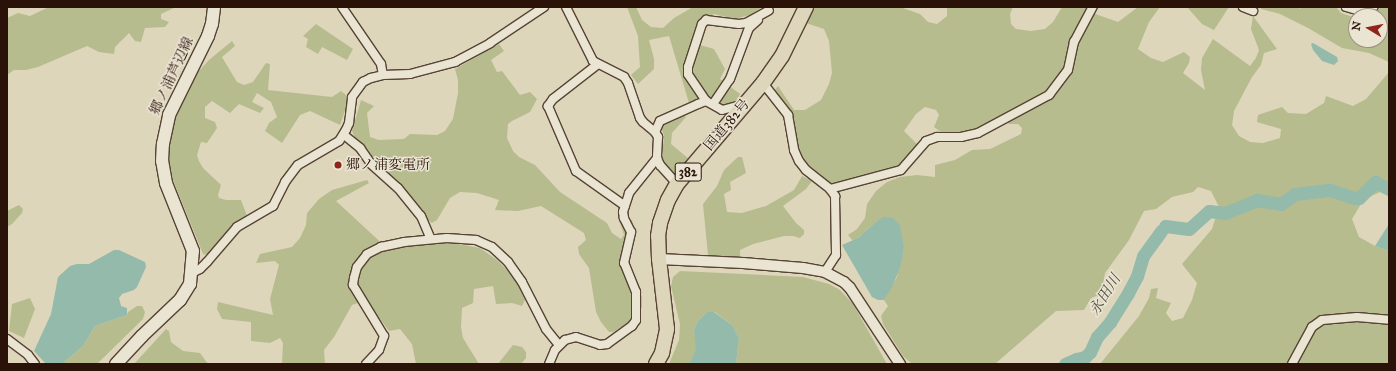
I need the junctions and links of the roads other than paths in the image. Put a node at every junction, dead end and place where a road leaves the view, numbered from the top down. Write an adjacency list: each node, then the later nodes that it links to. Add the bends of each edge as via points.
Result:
1 (214, 7): 26 (main road, 郷ノ浦芦辺線, via 208,36 168,115 162,151 166,183 193,251)
2 (342, 7): 13 (street, via 381,64)
3 (542, 7): 13 (street, via 490,43 455,62 410,74)
4 (566, 7): 12 (street, via 593,61)
5 (806, 7): 14 (highway, 国道382号 / 382, via 782,56)
6 (1093, 7): 21 (street, via 1074,42 1068,70 1049,96 978,133 961,137 937,137 926,142 901,170)
7 (1243, 7): 11 (street)
8 (1346, 7): 9 (street, via 1360,11)
9 (1373, 7)
10 (771, 9): 15 (street, via 749,28 730,79); 15 (street, via 746,23 706,20 702,24 688,74)
11 (1253, 11)
12 (598, 64): 17 (street, via 624,77 632,90 640,118); 22 (street, via 553,99 548,106 576,171)
13 (383, 75): 18 (street, via 363,82 355,91)
14 (763, 83): 16 (highway, 国道382号 / 382); 21 (street, via 788,115 794,150 799,161)
15 (709, 103): 16 (street, via 722,110); 17 (street, via 660,121)
16 (745, 103): 20 (highway, 国道382号 / 382)
17 (655, 132): 19 (street, via 658,144)
18 (344, 135): 23 (street, via 398,188 426,225); 26 (street, via 339,141 298,165 285,182 273,206 237,227 207,262)
19 (657, 158): 20 (street, via 665,172); 22 (street, via 629,193)
20 (677, 184): 24 (highway, 国道382号 / 382, via 660,223)
21 (830, 189): 25 (street, via 835,196 837,247 836,256)
22 (625, 206): 29 (street, via 624,218 631,232 624,263 636,292 636,320 632,326 606,344 600,345 576,337)
23 (431, 239): 29 (street, via 476,240 484,242 498,252 522,282 546,329); 32 (street, via 381,248 367,254 357,267 353,285 384,336 379,350)
24 (659, 259): 25 (street, via 803,268); 34 (highway, 国道382号 / 382, via 667,329 662,353)
25 (825, 272): 35 (street, via 850,288)
26 (192, 273): 31 (main road, 郷ノ浦芦辺線, via 190,284 180,300)
27 (1389, 320): 36 (street, via 1357,316 1322,320 1312,327)
28 (7, 339): 30 (street, via 28,355)
29 (558, 344): 33 (street)
30 (35, 364)
31 (116, 364)
32 (366, 364)
33 (549, 364)
34 (656, 364)
35 (900, 364)
36 (1292, 364)

